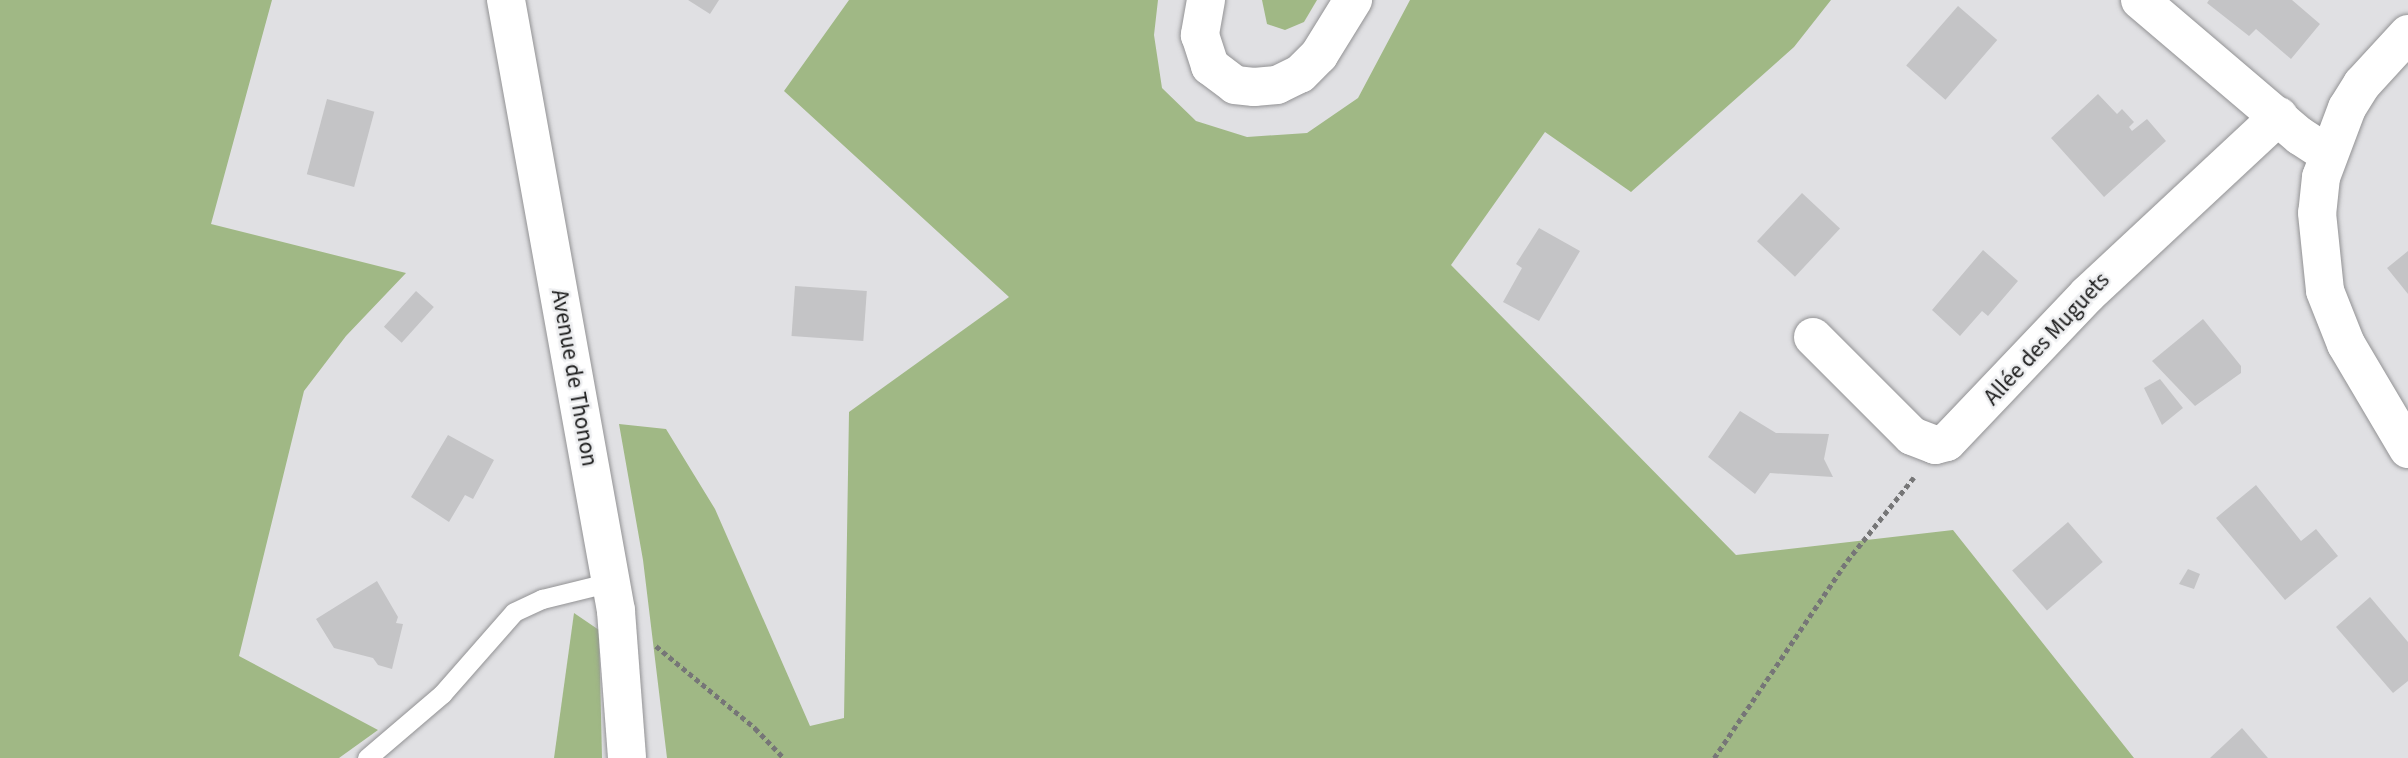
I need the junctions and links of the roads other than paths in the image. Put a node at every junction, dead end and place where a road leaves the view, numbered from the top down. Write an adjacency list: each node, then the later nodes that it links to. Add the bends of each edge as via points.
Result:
1 (506, 0): 10 (street, Avenue de Thonon)
2 (1206, 0): 3 (street, via 1200,35 1210,66 1235,85 1254,87 1277,85 1300,74 1319,55)
3 (1353, 0)
4 (2140, 0): 6 (street)
5 (2408, 34): 7 (street, via 2362,84)
6 (2279, 116): 7 (street); 8 (street, Allée des Muguets, via 2097,284 1947,442 1935,445 1912,436)
7 (2328, 154): 9 (street, via 2318,213 2326,290 2346,345)
8 (1813, 337)
9 (2408, 449)
10 (613, 596): 11 (lane, via 542,599 514,612 442,694); 12 (street, Avenue de Thonon)
11 (367, 758)
12 (627, 758)

